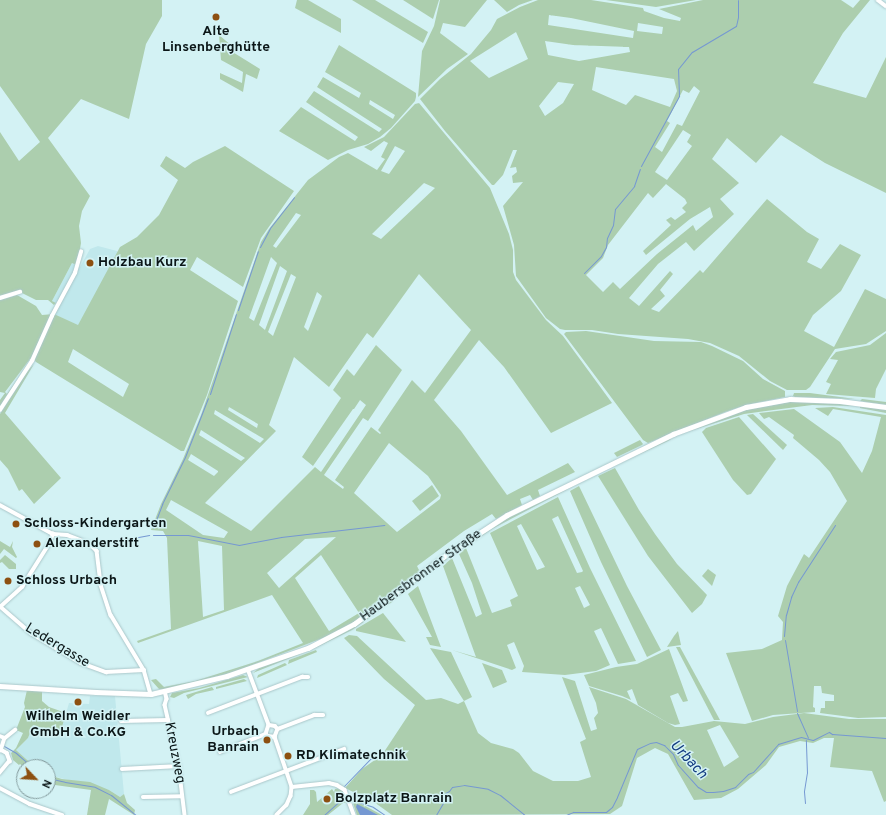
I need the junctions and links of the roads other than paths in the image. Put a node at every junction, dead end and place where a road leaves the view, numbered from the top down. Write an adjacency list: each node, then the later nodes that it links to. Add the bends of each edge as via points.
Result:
1 (878, 0): 2 (street)
2 (886, 6)
3 (81, 252): 7 (street, via 75,273 32,361)
4 (20, 292): 5 (street)
5 (0, 298)
6 (886, 407): 11 (street, Haubersbronner Straße, via 827,400 790,399 746,407 709,420 646,446 516,510 472,536 354,624 308,648)
7 (0, 410)
8 (0, 505): 9 (street)
9 (53, 534): 10 (street, via 22,587); 12 (street, via 67,535 90,544 97,551 101,585 112,615)
10 (0, 607): 12 (street, Ledergasse, via 31,633 81,663 106,672)
11 (248, 669): 15 (street, Haubersbronner Straße, via 207,682); 17 (street)
12 (144, 670): 16 (street)
13 (308, 677): 17 (street)
14 (0, 686): 16 (street, Haubersbronner Straße)
15 (165, 691): 16 (street, Haubersbronner Straße); 20 (street, Kreuzweg)
16 (151, 694)
17 (256, 694): 18 (street); 22 (street)
18 (208, 713)
19 (324, 715): 23 (street, via 314,715)
20 (168, 720): 21 (street); 32 (street, Kreuzweg)
21 (121, 721)
22 (269, 725): 23 (street); 25 (street)
23 (278, 729): 27 (street)
24 (15, 730): 28 (street)
25 (266, 734): 27 (street); 31 (street)
26 (0, 736): 28 (street)
27 (275, 738): 34 (street)
28 (5, 740): 29 (street)
29 (1, 749): 35 (street, via 9,756 10,761)
30 (344, 749): 34 (street)
31 (220, 752)
32 (179, 766): 33 (street); 39 (street, Kreuzweg)
33 (122, 769)
34 (286, 770): 36 (street); 38 (street)
35 (0, 773)
36 (292, 786): 43 (street, via 287,805); 44 (street, via 336,784 345,790)
37 (0, 788): 41 (street, via 30,804)
38 (231, 792)
39 (182, 796): 40 (street); 42 (street, Kreuzweg)
40 (143, 797)
41 (62, 815)
42 (185, 815)
43 (277, 815)
44 (354, 815)

